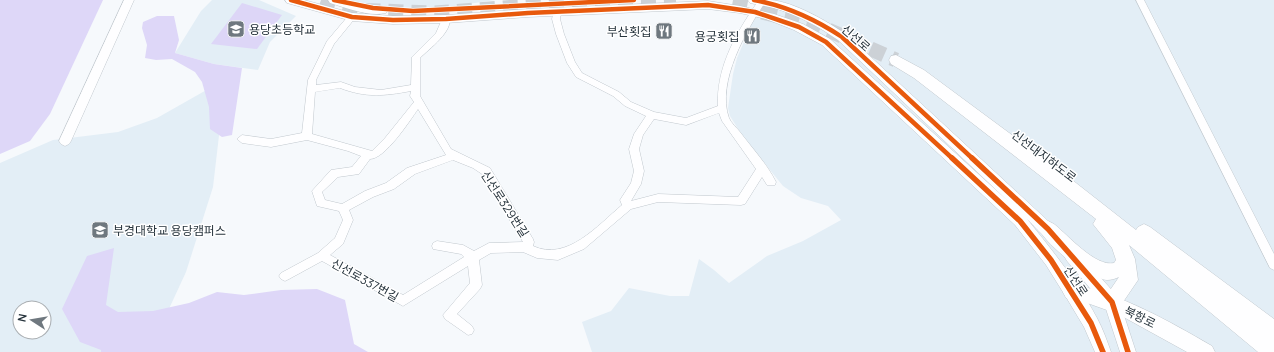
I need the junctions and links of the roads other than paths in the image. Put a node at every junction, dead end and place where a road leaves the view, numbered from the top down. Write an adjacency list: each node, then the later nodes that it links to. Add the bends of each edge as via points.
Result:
1 (129, 0): 19 (street)
2 (291, 0): 9 (main road, 신선로)
3 (334, 0): 8 (main road, 신선로)
4 (634, 0): 8 (main road, 신선로)
5 (1140, 0): 32 (street)
6 (757, 4): 7 (main road, 신선로, via 738,8 708,6); 14 (street, via 732,54); 26 (main road, 신선로, via 775,4 801,13 842,37); 35 (main road, 신선로, via 778,18 808,30 826,42 1020,220)
7 (557, 12): 10 (main road, 신선로); 16 (street, via 560,34 571,63 579,75)
8 (378, 14): 9 (main road, 신선로); 10 (main road, 신선로)
9 (352, 17): 12 (street, via 330,43 312,80)
10 (446, 19): 11 (street, via 441,33 416,57)
11 (416, 87): 12 (street, via 381,93 367,93 341,86); 13 (street)
12 (312, 89): 17 (street)
13 (419, 102): 20 (street, via 388,141 374,155); 21 (street)
14 (722, 108): 16 (street, via 686,122); 22 (street, via 725,119)
15 (973, 113): 31 (highway, via 1031,168 1105,226 1116,238); 33 (highway, 신선대지하도로); 33 (highway, 신선대지하도로, via 918,74 899,57 955,89)
16 (652, 115): 24 (street, via 639,134 634,149 639,171 636,184 625,200)
17 (307, 136): 18 (street, via 271,144); 20 (street)
18 (242, 139)
19 (65, 141)
20 (367, 155): 25 (street, via 354,171 335,173 317,190 321,203)
21 (452, 157): 25 (street, via 411,171 390,186); 28 (street, 신선로329번길, via 478,164 486,171 529,242)
22 (761, 168): 23 (street); 24 (street, 신선로329번길, via 741,201 658,198)
23 (771, 182)
24 (628, 206): 28 (street, 신선로329번길, via 580,246 558,255 537,254)
25 (343, 208): 29 (street, 신선로337번길, via 348,220 339,241)
26 (1048, 229): 31 (highway, via 1098,270 1109,272 1120,269); 36 (main road, 신선로)
27 (437, 246): 30 (street, via 463,250)
28 (527, 248): 30 (street, 신선로337번길, via 488,248)
29 (322, 256): 30 (street, 신선로337번길, via 403,301); 34 (street)
30 (473, 257): 37 (street, via 476,286 449,315)
31 (1126, 259): 36 (highway, via 1129,280)
32 (1274, 265)
33 (1178, 266): 38 (highway); 42 (highway)
34 (285, 276)
35 (1072, 292): 36 (main road, 북항로); 39 (main road, 신선로)
36 (1112, 302): 40 (main road, 신선로); 41 (main road, 북항로)
37 (468, 330)
38 (1274, 331)
39 (1103, 352)
40 (1128, 352)
41 (1205, 352)
42 (1273, 352)

